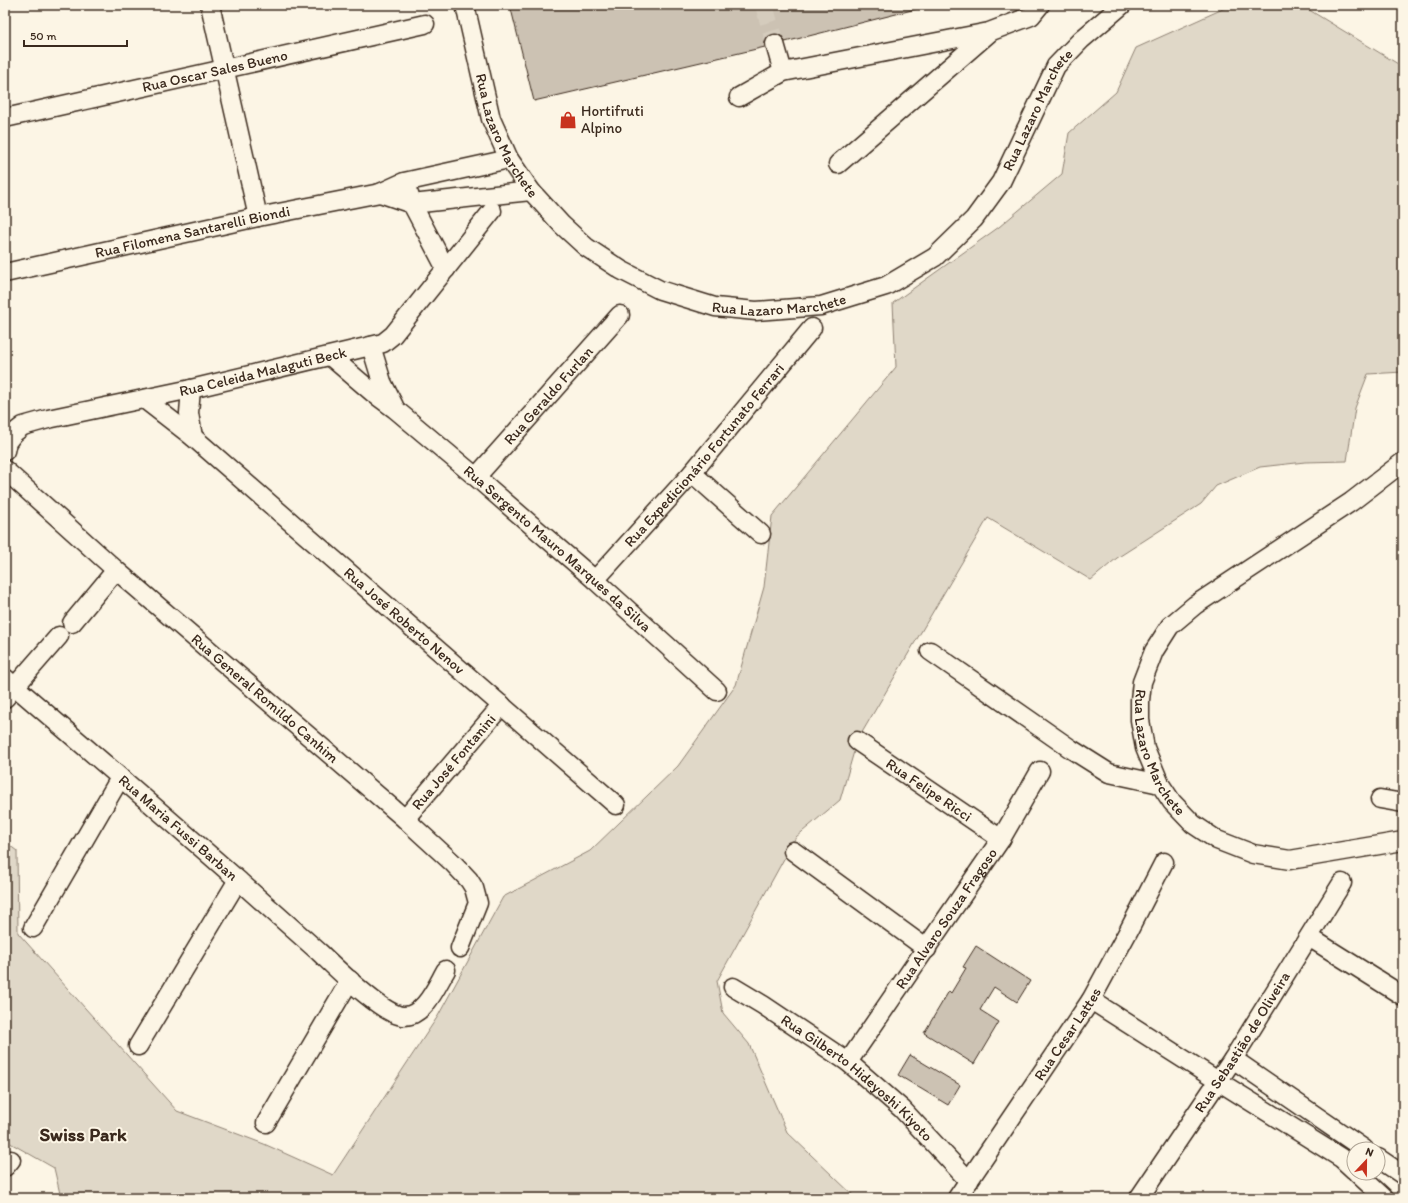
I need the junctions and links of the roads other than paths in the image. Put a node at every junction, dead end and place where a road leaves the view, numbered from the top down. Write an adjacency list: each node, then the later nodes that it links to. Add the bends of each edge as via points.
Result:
1 (210, 5): 8 (street)
2 (465, 5): 12 (street, Rua Lazaro Marchete, via 491,119)
3 (1040, 5): 6 (street, via 1031,16)
4 (1122, 5): 15 (street, Rua Lazaro Marchete, via 1081,40 1056,66 1001,182 974,219 936,256 886,286 821,306 756,311 715,307 660,290 621,270 586,247 562,226)
5 (425, 24): 8 (street, Rua Oscar Sales Bueno)
6 (989, 32): 9 (street); 13 (street)
7 (775, 44): 9 (street)
8 (224, 70): 11 (street, Rua Oscar Sales Bueno); 19 (street)
9 (783, 72): 10 (street)
10 (738, 97)
11 (5, 118)
12 (509, 159): 14 (street, Rua Filomena Santarelli Biondi); 15 (street, Rua Lazaro Marchete)
13 (838, 164)
14 (404, 182): 16 (street, Rua Filomena Santarelli Biondi); 17 (street)
15 (530, 190): 17 (street)
16 (380, 193): 17 (street); 19 (street, Rua Filomena Santarelli Biondi)
17 (412, 204): 20 (street)
18 (492, 211): 20 (street, Rua Celeida Malaguti Beck)
19 (258, 217): 21 (street, Rua Filomena Santarelli Biondi)
20 (446, 269): 24 (street, Rua Celeida Malaguti Beck, via 393,335 383,343)
21 (5, 273)
22 (620, 315): 36 (street, Rua Geraldo Furlan)
23 (812, 328): 35 (street, Rua Expedicionário Fortunato Ferrari)
24 (371, 346): 25 (street, Rua Celeida Malaguti Beck); 28 (street, Rua Sergento Mauro Marques da Silva, via 382,382)
25 (330, 356): 26 (street, Rua Celeida Malaguti Beck); 28 (street, Rua Sergento Mauro Marques da Silva)
26 (191, 389): 27 (street, Rua Celeida Malaguti Beck); 31 (street, via 189,413)
27 (144, 399): 29 (street, Rua Celeida Malaguti Beck); 31 (street, Rua José Roberto Nenov)
28 (395, 409): 36 (street, Rua Sergento Mauro Marques da Silva)
29 (48, 419): 30 (street, Rua Celeida Malaguti Beck); 32 (street, Rua Celeida Malaguti Beck, via 23,426 7,442)
30 (5, 423)
31 (193, 437): 45 (street, Rua José Roberto Nenov)
32 (5, 451)
33 (1403, 462): 49 (street, Rua Lazaro Marchete, via 1351,502 1195,605 1170,626 1154,652 1142,682 1140,700 1140,720 1145,748)
34 (5, 470): 38 (street, Rua General Romildo Canhim)
35 (692, 473): 37 (street); 39 (street, Rua Expedicionário Fortunato Ferrari)
36 (476, 476): 39 (street, Rua Sergento Mauro Marques da Silva)
37 (761, 534)
38 (116, 570): 40 (street); 53 (street, Rua General Romildo Canhim)
39 (595, 580): 44 (street, Rua Sergento Mauro Marques da Silva)
40 (72, 622)
41 (59, 636): 43 (street)
42 (930, 651): 49 (street, via 1109,773)
43 (8, 688): 48 (street, Rua Maria Fussi Barban)
44 (717, 691)
45 (502, 705): 52 (street, Rua José Roberto Nenov); 53 (street, Rua José Fontanini)
46 (857, 741): 54 (street, Rua Felipe Ricci)
47 (1040, 771): 54 (street, Rua Alvaro Souza Fragoso)
48 (120, 778): 58 (street, Rua Maria Fussi Barban); 60 (street)
49 (1160, 784): 55 (street, Rua Lazaro Marchete, via 1192,824 1217,840 1253,854 1290,860)
50 (1380, 799): 51 (street)
51 (1403, 803)
52 (616, 805)
53 (405, 819): 62 (street, Rua General Romildo Canhim, via 453,863 474,888 478,903)
54 (1001, 840): 63 (street, Rua Alvaro Souza Fragoso)
55 (1403, 841)
56 (793, 851): 63 (street)
57 (1164, 862): 68 (street, Rua Cesar Lattes)
58 (238, 880): 65 (street, Rua Maria Fussi Barban); 69 (street)
59 (1342, 883): 61 (street, Rua Sebastião de Oliveira)
60 (33, 928)
61 (1309, 937): 67 (street); 70 (street, Rua Sebastião de Oliveira)
62 (460, 948)
63 (927, 949): 71 (street, Rua Alvaro Souza Fragoso)
64 (446, 970): 65 (street, via 426,1004 416,1012 404,1016 378,1004)
65 (350, 980): 73 (street)
66 (733, 987): 71 (street, Rua Gilberto Hideyoshi Kiyoto)
67 (1403, 996)
68 (1091, 1000): 72 (street); 78 (street, Rua Cesar Lattes)
69 (138, 1046)
70 (1233, 1059): 72 (street, Rua Sebastião de Oliveira); 74 (street)
71 (848, 1062): 78 (street, Rua Gilberto Hideyoshi Kiyoto, via 902,1109)
72 (1218, 1082): 75 (street); 81 (street, Rua Sebastião de Oliveira)
73 (266, 1124)
74 (1352, 1141)
75 (1346, 1163)
76 (1386, 1163): 77 (street)
77 (1403, 1175)
78 (969, 1181): 80 (street, Rua Cesar Lattes)
79 (1366, 1181): 82 (street)
80 (957, 1198)
81 (1139, 1198)
82 (1384, 1198)

